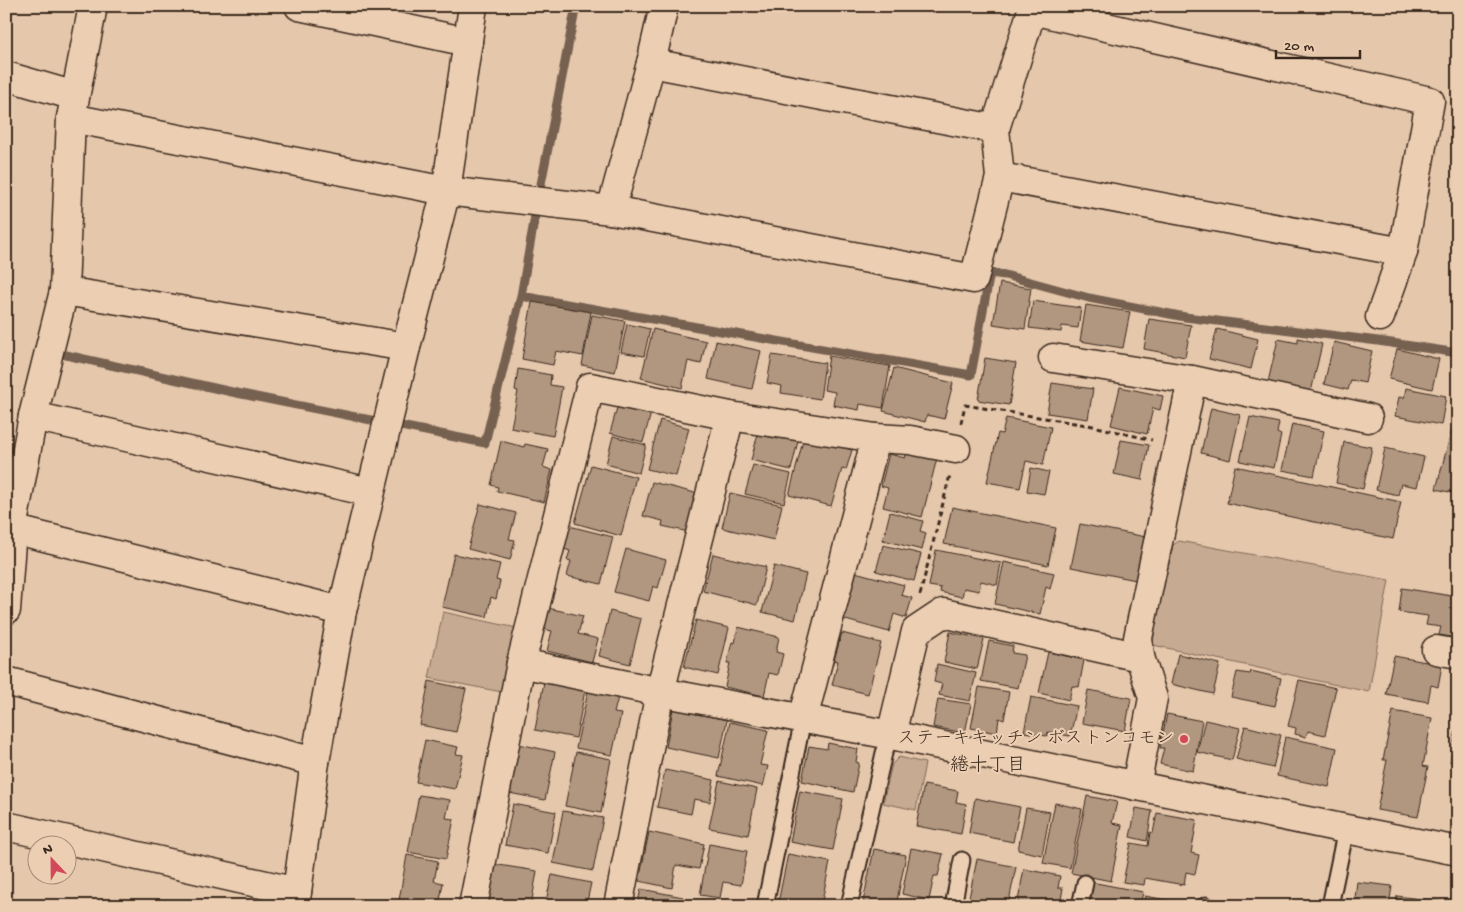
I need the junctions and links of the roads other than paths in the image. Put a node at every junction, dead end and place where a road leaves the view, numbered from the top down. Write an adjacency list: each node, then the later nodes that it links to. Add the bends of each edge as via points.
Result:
1 (93, 6): 9 (street)
2 (299, 6): 6 (street)
3 (472, 6): 6 (street)
4 (664, 6): 7 (street)
5 (1032, 8): 10 (street); 14 (street, via 1430,101)
6 (468, 42): 12 (street)
7 (652, 63): 10 (street); 13 (street)
8 (6, 76): 9 (street)
9 (73, 107): 12 (street); 15 (street)
10 (995, 129): 11 (street)
11 (1000, 177): 13 (street, via 974,279); 14 (street)
12 (446, 190): 13 (street); 17 (street)
13 (612, 210)
14 (1404, 252): 16 (street)
15 (64, 291): 17 (street); 20 (street)
16 (1380, 317)
17 (406, 347): 25 (street)
18 (1052, 358): 19 (street)
19 (1192, 380): 22 (street); 30 (street, via 1138,638)
20 (33, 416): 25 (street); 26 (street)
21 (730, 416): 23 (street); 31 (street, via 590,387); 33 (street)
22 (1368, 418)
23 (876, 438): 24 (street, via 910,440); 34 (street)
24 (956, 449)
25 (370, 492): 29 (street)
26 (12, 529): 27 (street); 29 (street)
27 (7, 581): 28 (street)
28 (6, 610)
29 (342, 612): 36 (street)
30 (1140, 657): 35 (street, via 943,613 916,631); 37 (street, via 1153,698)
31 (521, 664): 33 (street); 44 (street)
32 (6, 681): 36 (street)
33 (660, 692): 34 (street); 45 (street)
34 (803, 719): 35 (street); 46 (lane)
35 (891, 735): 37 (street); 47 (lane, via 884,753)
36 (315, 762): 43 (street)
37 (1136, 786): 39 (street)
38 (6, 826): 43 (street)
39 (1346, 829): 40 (street); 50 (lane)
40 (1458, 850)
41 (962, 860): 48 (lane)
42 (1085, 883): 49 (lane)
43 (296, 899)
44 (473, 906)
45 (618, 906)
46 (765, 906)
47 (849, 906)
48 (953, 906)
49 (1080, 906)
50 (1330, 906)

